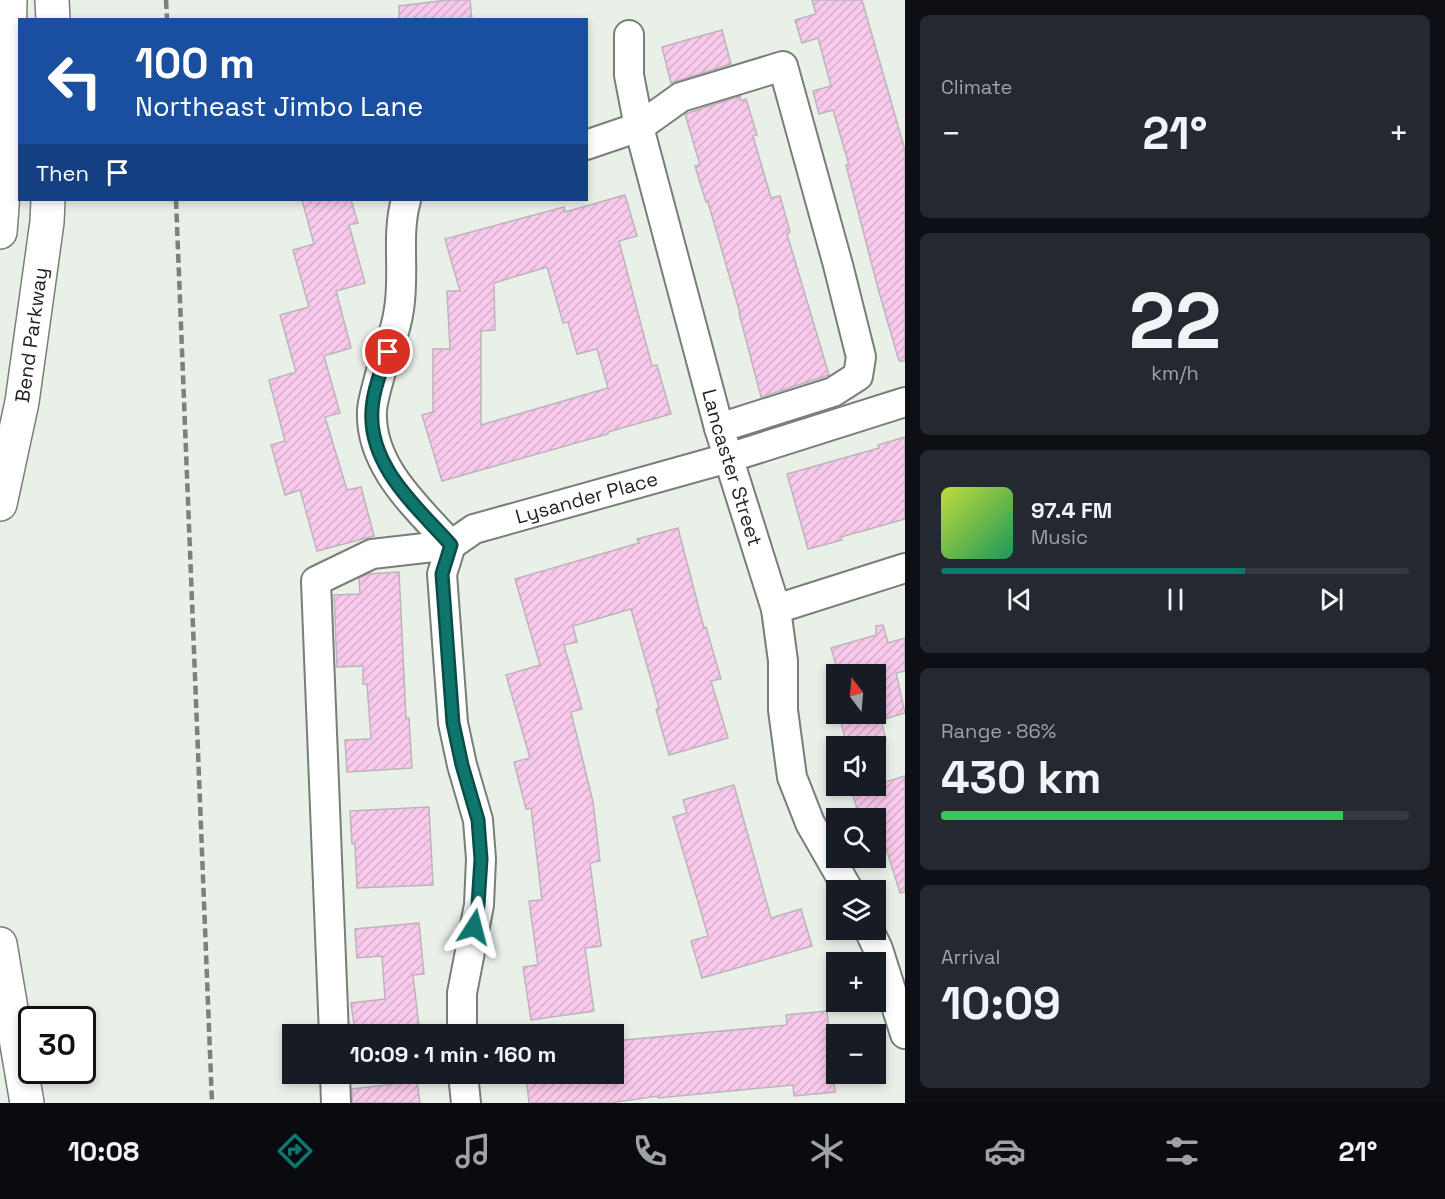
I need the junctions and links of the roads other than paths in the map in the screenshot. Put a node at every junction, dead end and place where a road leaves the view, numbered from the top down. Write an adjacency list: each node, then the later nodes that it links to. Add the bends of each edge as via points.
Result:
1 (10, 0): 9 (highway, via 7,141)
2 (52, 0): 3 (highway)
3 (53, 18)
4 (628, 35): 5 (street, Lancaster Street, via 629,75)
5 (639, 127): 6 (street); 11 (street, Lancaster Street); 11 (street, via 681,97 783,66 838,265 861,357 858,376 833,392)
6 (588, 144)
7 (48, 201): 13 (highway, Bend Parkway, via 22,402)
8 (406, 201): 14 (street, via 401,216 400,306 372,410 374,438 384,465)
9 (0, 232)
10 (905, 402): 12 (street, Lysander Place)
11 (719, 428): 12 (street, Lancaster Street)
12 (728, 458): 14 (street, Lysander Place, via 474,530); 16 (street, Lancaster Street)
13 (0, 504)
14 (451, 545): 20 (street, via 372,554 316,581); 21 (street, via 442,574 453,723 478,820 481,859 478,905 462,993)
15 (905, 568): 16 (street)
16 (776, 609): 17 (street, Lancaster Street, via 792,777 810,823)
17 (843, 880)
18 (874, 940): 22 (street)
19 (0, 944): 25 (highway)
20 (334, 1024)
21 (462, 1024)
22 (905, 1034)
23 (335, 1084): 26 (street)
24 (465, 1084): 27 (street)
25 (27, 1103)
26 (336, 1103)
27 (466, 1103)

